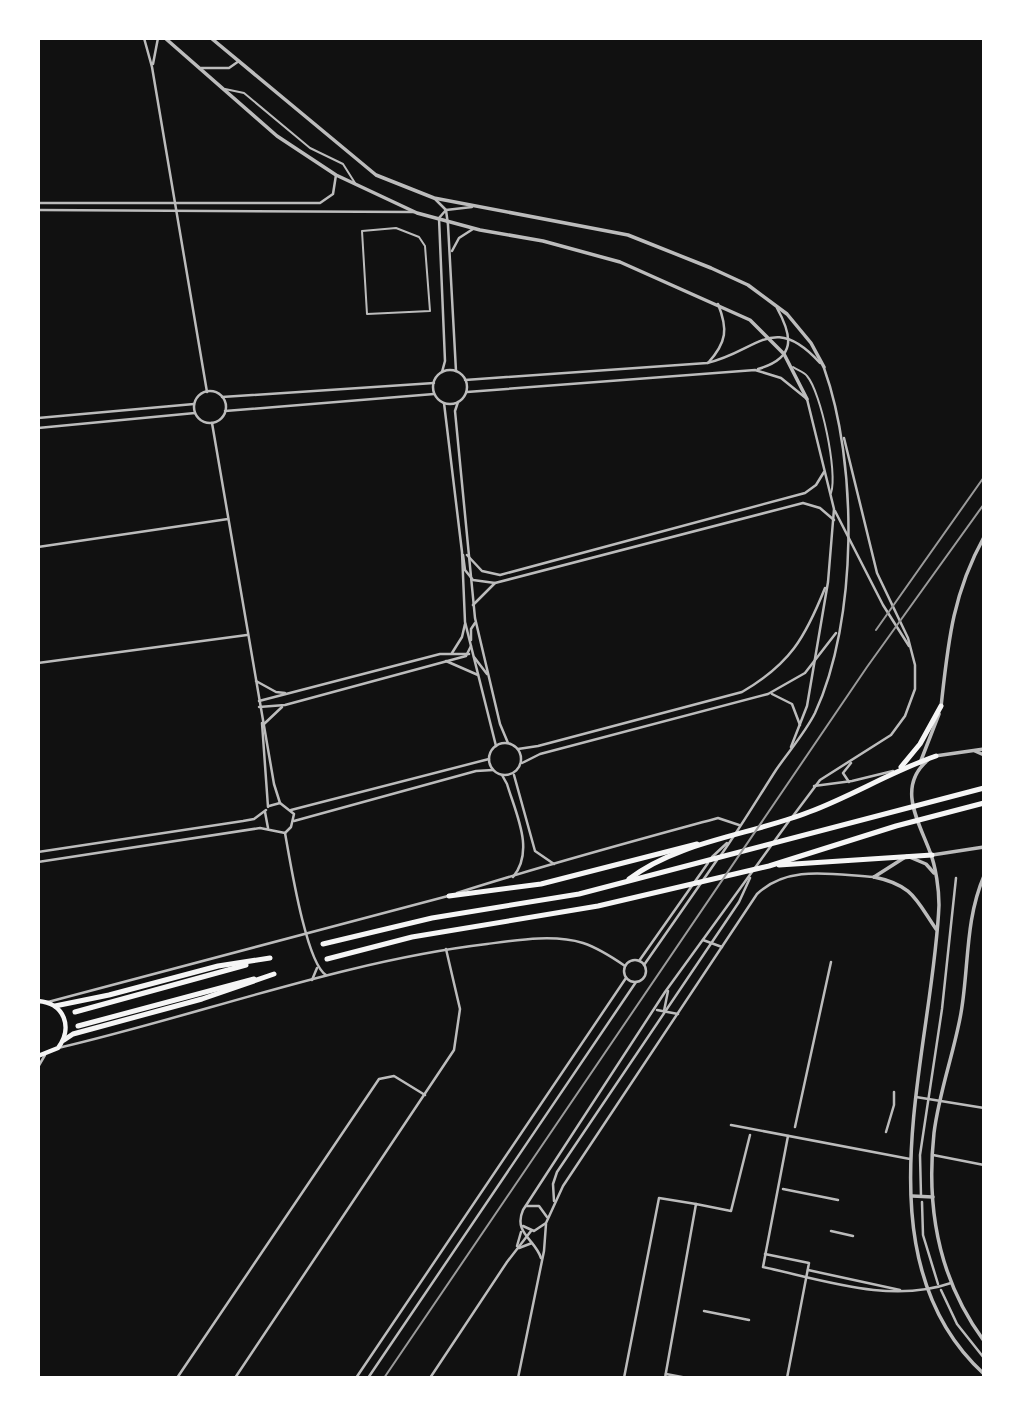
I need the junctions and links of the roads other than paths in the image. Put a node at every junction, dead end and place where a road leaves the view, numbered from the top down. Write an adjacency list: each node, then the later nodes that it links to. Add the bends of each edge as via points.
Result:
1 (158, 38): 6 (street)
2 (164, 38): 7 (street)
3 (211, 38): 5 (street)
4 (145, 39): 6 (street)
5 (239, 61): 7 (street, via 229,68); 11 (street, via 376,175)
6 (152, 67): 13 (street)
7 (201, 68): 8 (street)
8 (224, 89): 9 (street, via 294,149); 10 (lane, via 244,93 310,148 344,164)
9 (336, 175): 10 (street); 13 (street, via 333,194 320,203)
10 (355, 183): 18 (street)
11 (434, 198): 14 (street); 16 (street)
12 (38, 203): 13 (street)
13 (176, 204): 17 (street)
14 (472, 207): 16 (street); 24 (street, via 628,235 748,285)
15 (38, 210): 17 (street)
16 (446, 210): 19 (street); 20 (street)
17 (177, 211): 18 (street); 37 (street)
18 (417, 213): 19 (street)
19 (439, 218): 20 (street); 34 (street)
20 (447, 221): 21 (street); 22 (street)
21 (474, 228): 22 (street, via 459,238); 23 (street, via 620,262)
22 (450, 254): 33 (street)
23 (718, 303): 26 (street); 29 (street, via 726,335)
24 (774, 303): 27 (street); 31 (street, via 799,328)
25 (367, 314): 25 (lane, via 430,311 425,246 419,237 396,228 362,231)
26 (768, 336): 27 (street); 28 (street); 29 (street, via 733,356)
27 (789, 338): 28 (street); 31 (street)
28 (784, 354): 30 (street); 32 (street)
29 (707, 363): 35 (street)
30 (792, 367): 41 (street); 52 (lane, via 808,377 825,423 834,477)
31 (824, 368): 50 (street)
32 (755, 370): 38 (street); 41 (street, via 781,378)
33 (456, 371): 34 (street); 35 (street)
34 (442, 372): 36 (street)
35 (465, 380): 38 (street)
36 (434, 383): 39 (street); 40 (street)
37 (207, 392): 40 (street); 44 (street)
38 (467, 392): 42 (street)
39 (435, 394): 43 (street); 45 (street)
40 (222, 397): 45 (street)
41 (807, 399): 51 (street)
42 (458, 402): 43 (street); 60 (street, via 455,411)
43 (444, 403): 59 (street)
44 (194, 404): 46 (street); 47 (street)
45 (225, 411): 48 (street)
46 (195, 413): 48 (street, via 201,421); 49 (street)
47 (38, 418)
48 (212, 423): 54 (street)
49 (38, 428)
50 (843, 434): 57 (street); 72 (street, via 874,562)
51 (824, 471): 52 (street); 60 (street, via 805,493 500,575 482,571)
52 (831, 493): 53 (street)
53 (834, 509): 55 (street); 57 (street)
54 (228, 519): 58 (street); 70 (street)
55 (834, 520): 64 (street); 65 (street, via 820,508 803,503)
56 (984, 537): 86 (street, via 959,589 947,639)
57 (848, 539): 61 (street); 62 (street)
58 (38, 547)
59 (462, 552): 63 (street); 67 (street)
60 (467, 555): 63 (street)
61 (858, 558): 62 (street); 72 (street)
62 (846, 560): 69 (street)
63 (470, 577): 65 (street); 66 (street)
64 (828, 582): 78 (street); 92 (street, via 795,650 758,684 742,692)
65 (495, 583): 66 (street)
66 (473, 605): 68 (street)
67 (465, 622): 71 (street); 73 (street)
68 (476, 622): 71 (street); 80 (street)
69 (838, 629): 78 (street); 95 (street, via 816,710)
70 (247, 635): 77 (street); 81 (street)
71 (471, 646): 74 (street); 75 (street)
72 (909, 646): 98 (street, via 916,682 908,710 891,734)
73 (452, 653): 74 (street); 82 (street)
74 (468, 653): 75 (street); 76 (street)
75 (474, 656): 79 (street); 80 (street)
76 (446, 661): 79 (street); 85 (street)
77 (38, 663)
78 (814, 665): 83 (street); 89 (street)
79 (478, 675): 91 (street)
80 (489, 675): 90 (street)
81 (254, 680): 82 (street); 84 (street)
82 (288, 694): 84 (street)
83 (768, 694): 89 (street, via 792,704); 101 (street, via 540,754)
84 (259, 701): 87 (street)
85 (285, 705): 87 (street); 88 (street)
86 (941, 706): 100 (street); 103 (highway)
87 (259, 707): 88 (street)
88 (263, 724): 110 (street); 112 (street)
89 (800, 728): 95 (street)
90 (508, 743): 91 (street); 92 (street)
91 (496, 746): 99 (street)
92 (518, 749): 101 (street)
93 (984, 749): 94 (street)
94 (973, 750): 96 (street); 97 (street)
95 (788, 753): 115 (street)
96 (984, 755)
97 (936, 756): 100 (highway); 106 (street)
98 (855, 758): 107 (street, via 843,773); 108 (street)
99 (489, 759): 102 (street); 113 (street)
100 (921, 761): 103 (highway); 106 (street)
101 (522, 763): 104 (street)
102 (493, 770): 105 (street); 114 (street)
103 (899, 770): 107 (street); 118 (highway, via 807,813)
104 (514, 774): 105 (street); 125 (street, via 535,851)
105 (502, 775): 130 (street, via 524,848 522,864)
106 (916, 775): 122 (street, via 914,815)
107 (849, 782): 108 (street)
108 (814, 786): 128 (street)
109 (984, 788): 133 (highway)
110 (280, 803): 112 (street); 113 (street)
111 (984, 803): 126 (highway)
112 (267, 809): 116 (street); 121 (street, via 243,821)
113 (291, 810): 114 (street)
114 (294, 821): 117 (street)
115 (739, 825): 119 (street); 125 (street, via 718,818)
116 (269, 829): 117 (street); 124 (street)
117 (285, 833): 136 (street)
118 (717, 841): 133 (highway, via 665,858); 134 (highway, via 541,884)
119 (727, 843): 143 (street, via 690,886); 145 (street)
120 (984, 847): 122 (street)
121 (38, 852)
122 (932, 855): 123 (highway); 127 (street)
123 (907, 856): 126 (highway); 127 (street, via 926,864); 131 (street)
124 (38, 862)
125 (554, 864): 130 (street)
126 (769, 866): 142 (highway)
127 (935, 875): 135 (street)
128 (751, 876): 137 (street); 139 (street)
129 (984, 876): 168 (street, via 974,901 961,1015)
130 (513, 877): 134 (street)
131 (874, 877): 135 (street, via 910,892); 140 (street, via 792,874 771,881)
132 (956, 878): 167 (street)
133 (624, 883): 138 (highway, via 432,918)
134 (449, 896): 136 (street)
135 (936, 929): 166 (street)
136 (306, 934): 147 (street); 153 (street)
137 (703, 940): 139 (street); 152 (street)
138 (323, 944)
139 (710, 945): 140 (street); 156 (street)
140 (722, 947): 158 (street)
141 (446, 949): 146 (street, via 563,940 582,942); 148 (street); 165 (street, via 460,1028 454,1050)
142 (327, 958)
143 (639, 961): 145 (street); 146 (street)
144 (831, 962): 171 (street)
145 (644, 965): 151 (street, via 644,977)
146 (625, 966): 149 (street)
147 (317, 968): 148 (street); 150 (street)
148 (327, 976): 150 (street)
149 (626, 978): 151 (street); 192 (street)
150 (312, 980): 161 (street)
151 (636, 982): 198 (street)
152 (671, 986): 155 (street); 156 (street)
153 (41, 1001): 154 (main road)
154 (55, 1006): 157 (highway, via 218,966 270,958); 160 (main road, via 65,1021)
155 (656, 1010): 156 (street); 188 (street)
156 (664, 1011): 158 (street); 185 (street, via 557,1172)
157 (75, 1012)
158 (678, 1014): 185 (street)
159 (78, 1026): 160 (highway, via 274,974)
160 (64, 1040): 161 (main road)
161 (58, 1048): 162 (main road)
162 (42, 1056): 163 (street)
163 (38, 1067)
164 (894, 1093): 172 (street)
165 (425, 1095): 218 (street, via 394,1076 379,1079); 219 (street)
166 (916, 1097): 167 (street); 178 (street)
167 (928, 1099): 168 (street); 182 (street, via 920,1155)
168 (940, 1100): 169 (street); 176 (street)
169 (984, 1108)
170 (731, 1125): 174 (street)
171 (794, 1127)
172 (886, 1132)
173 (750, 1135): 187 (street, via 731,1211)
174 (788, 1136): 177 (street); 203 (street)
175 (900, 1151): 177 (street)
176 (933, 1155): 179 (street); 183 (street)
177 (899, 1157): 178 (street)
178 (909, 1159): 181 (street)
179 (984, 1165)
180 (783, 1189): 184 (street)
181 (912, 1196): 183 (street); 211 (street, via 922,1275)
182 (921, 1196)
183 (933, 1197): 207 (street, via 937,1242)
184 (838, 1200)
185 (554, 1201): 189 (street)
186 (922, 1202): 208 (street, via 923,1235)
187 (696, 1205): 217 (street); 224 (street, via 659,1198)
188 (526, 1206): 189 (street, via 539,1206); 190 (street)
189 (547, 1217): 191 (street)
190 (521, 1223): 193 (street); 195 (street)
191 (546, 1223): 193 (street); 204 (street)
192 (457, 1228): 198 (street); 200 (street)
193 (533, 1231): 197 (street)
194 (831, 1231): 196 (street)
195 (522, 1232): 197 (street); 202 (street)
196 (853, 1236)
197 (525, 1237): 199 (street); 202 (street)
198 (463, 1238): 201 (street)
199 (534, 1243): 202 (street); 204 (street)
200 (444, 1248): 201 (street); 220 (street)
201 (453, 1252): 221 (street)
202 (514, 1252): 222 (street)
203 (765, 1254): 205 (street, via 809,1263); 206 (street, via 762,1267)
204 (541, 1258): 223 (street)
205 (808, 1270): 206 (street); 210 (street)
206 (807, 1276): 210 (street); 226 (street)
207 (951, 1283): 211 (street); 214 (street, via 961,1309)
208 (939, 1284)
209 (941, 1290): 215 (street, via 957,1324)
210 (903, 1291): 211 (street)
211 (929, 1291): 216 (street, via 946,1329)
212 (704, 1311): 213 (street)
213 (749, 1320)
214 (984, 1341)
215 (984, 1358)
216 (984, 1374)
217 (666, 1376): 225 (street)
218 (177, 1377)
219 (234, 1377)
220 (356, 1377)
221 (368, 1377)
222 (430, 1377)
223 (518, 1377)
224 (624, 1377)
225 (687, 1377)
226 (787, 1377)

